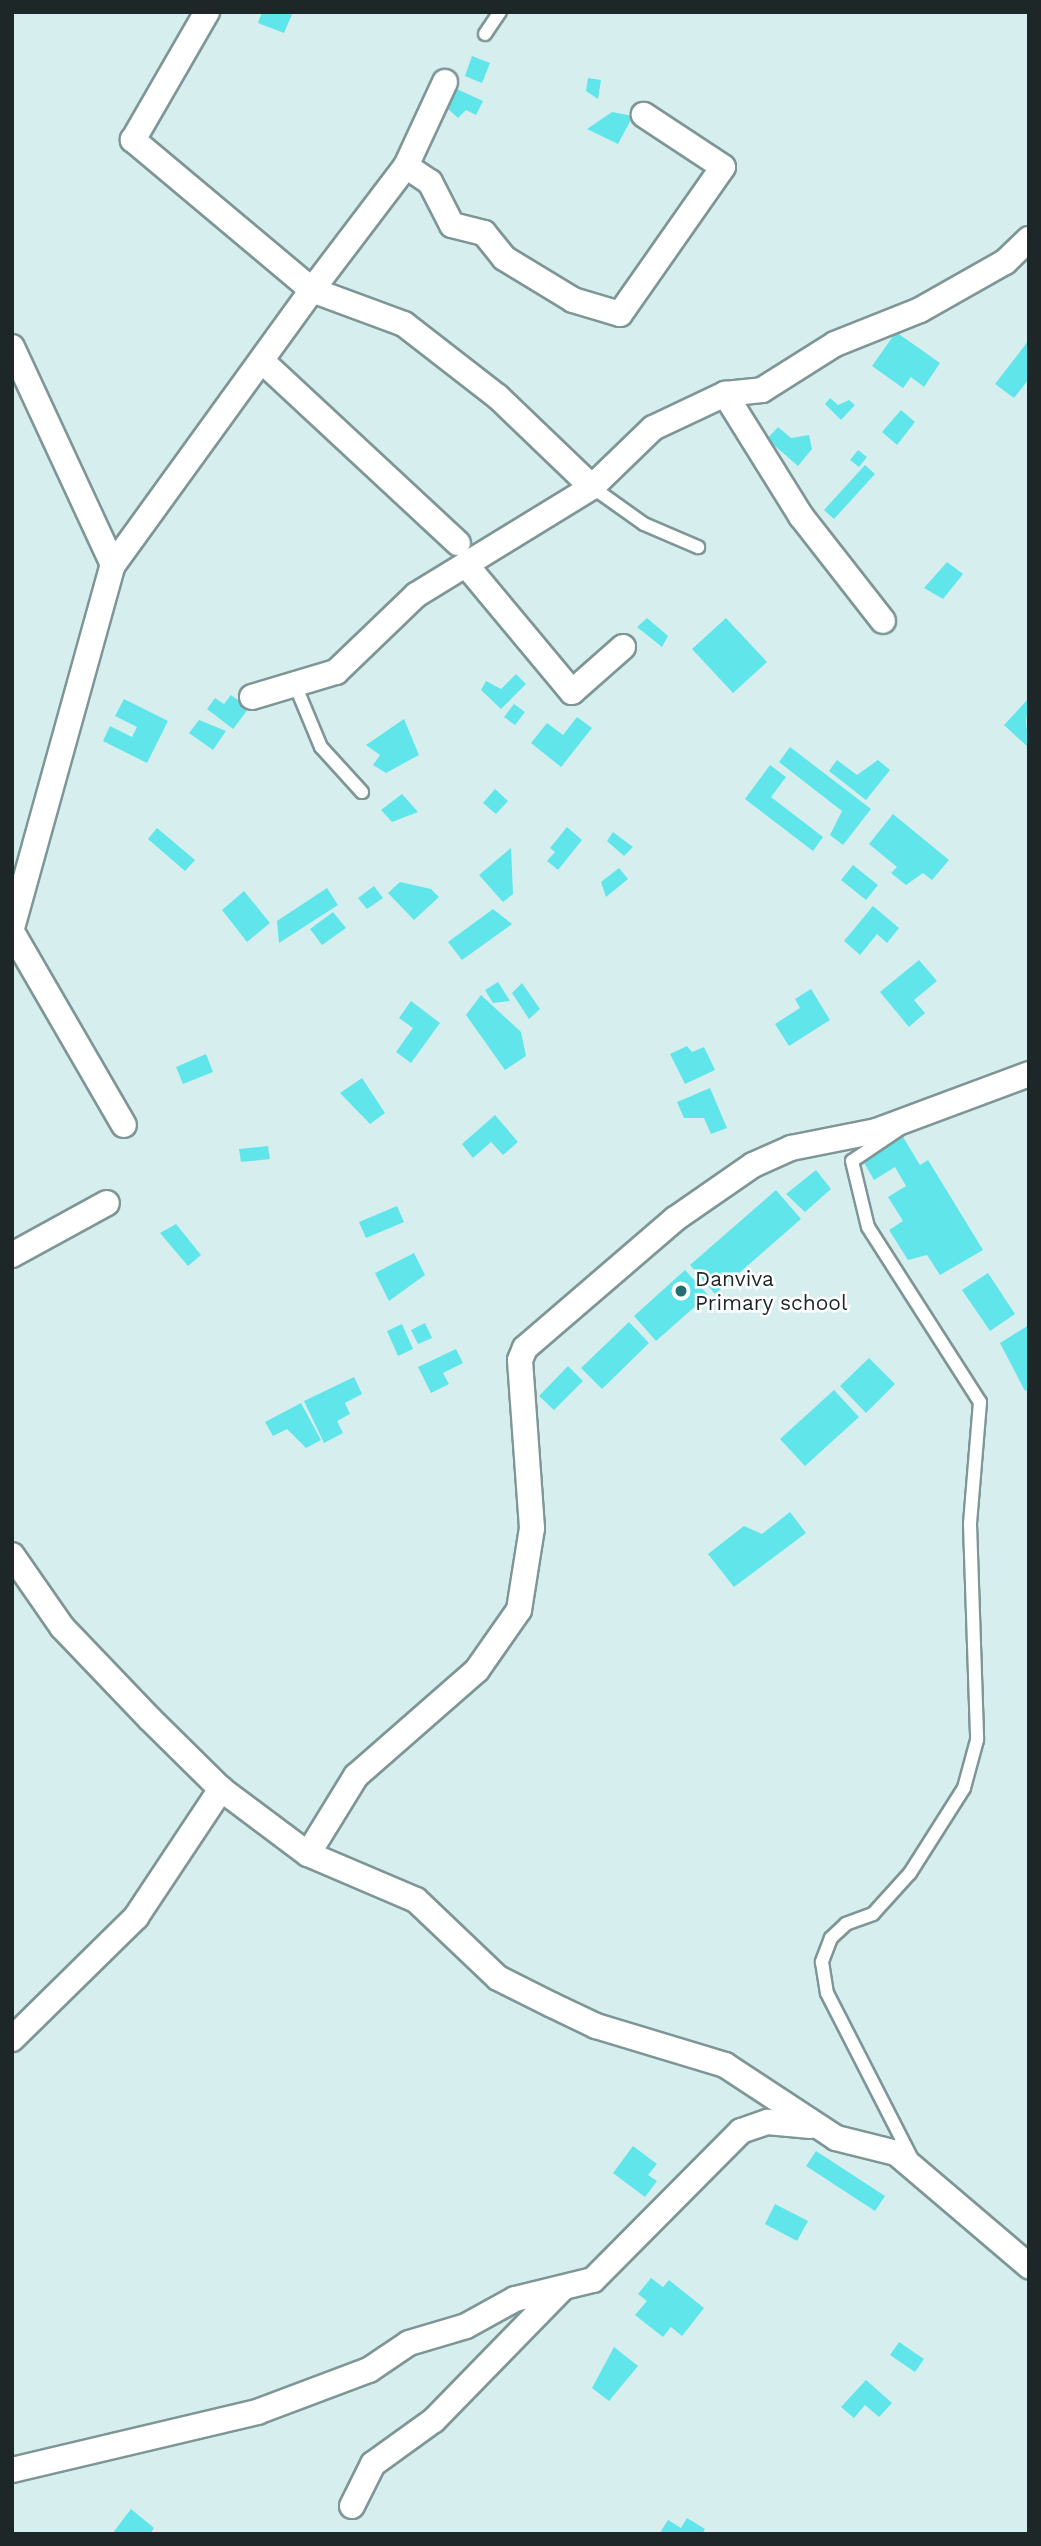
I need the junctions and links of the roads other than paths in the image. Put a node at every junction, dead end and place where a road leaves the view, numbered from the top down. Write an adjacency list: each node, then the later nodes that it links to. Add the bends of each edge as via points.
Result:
1 (207, 12): 8 (street, via 133,140)
2 (500, 12): 3 (lane)
3 (485, 34)
4 (445, 82): 6 (street)
5 (644, 115): 6 (street, via 723,167 620,314 573,300 504,258 484,233 452,225 430,182)
6 (406, 166): 8 (street)
7 (1029, 239): 11 (street, via 1005,262 920,310 835,344 762,390)
8 (312, 290): 10 (street); 12 (street, via 404,324 498,397)
9 (12, 347): 15 (street)
10 (262, 362): 14 (street); 15 (street)
11 (724, 394): 12 (street, via 653,428); 16 (street, via 802,516)
12 (593, 487): 13 (lane, via 644,524); 14 (street)
13 (698, 547)
14 (463, 554): 17 (street, via 572,692); 18 (street, via 336,672)
15 (113, 565): 21 (street)
16 (883, 621)
17 (623, 647)
18 (296, 687): 19 (street); 20 (lane, via 321,747)
19 (252, 697)
20 (362, 792)
21 (12, 930): 24 (street)
22 (1029, 1074): 23 (street)
23 (913, 1115): 29 (street, via 753,1165 675,1220 525,1348 520,1360 532,1528 519,1610 477,1670 356,1776); 32 (lane, via 886,1144 852,1161 868,1227 980,1402 970,1524 977,1740 964,1788 910,1873 873,1914 846,1924 831,1938 822,1962 827,1993)
24 (124, 1125)
25 (107, 1203): 26 (street)
26 (12, 1255)
27 (12, 1555): 28 (street, via 62,1626)
28 (221, 1789): 29 (street); 30 (street, via 136,1917)
29 (309, 1854): 31 (street, via 426,1906 498,1978 596,2026 725,2065)
30 (12, 2039)
31 (814, 2126): 32 (street, via 836,2138 888,2149); 34 (street, via 767,2122 741,2131 600,2274)
32 (916, 2166): 33 (street)
33 (1029, 2266)
34 (562, 2289): 35 (street, via 515,2299 466,2326 409,2343 369,2370 257,2412); 36 (street, via 434,2420 373,2464)
35 (12, 2470)
36 (352, 2506)

